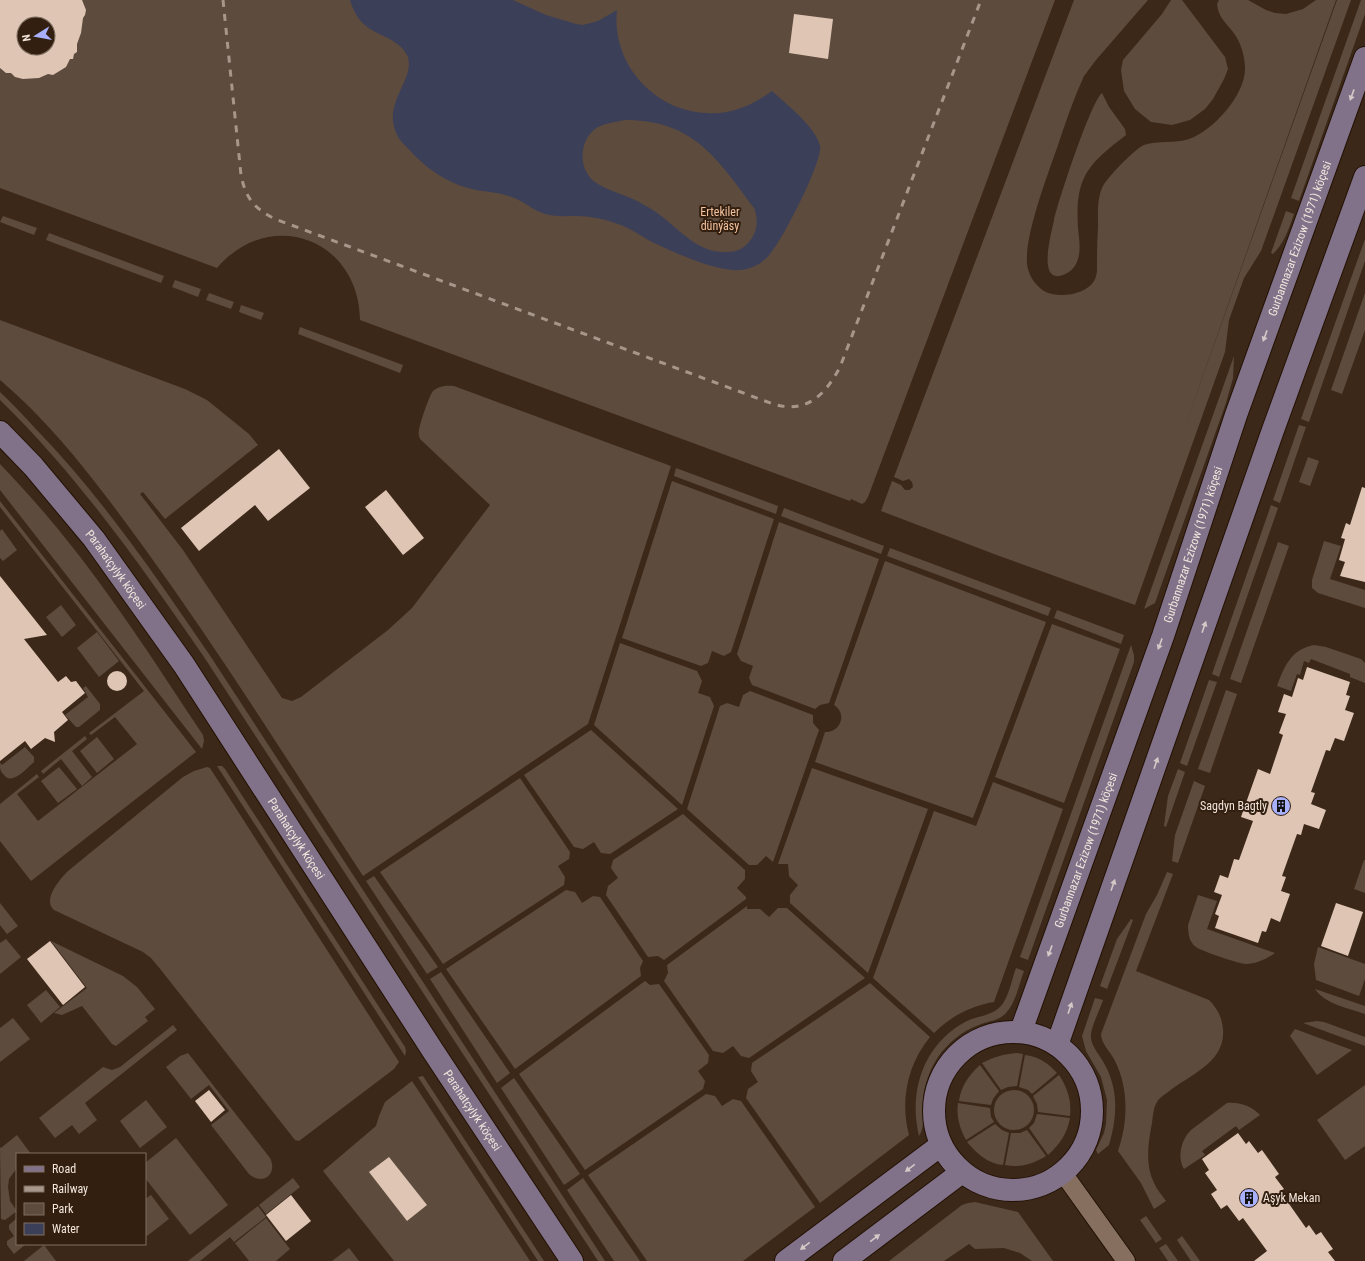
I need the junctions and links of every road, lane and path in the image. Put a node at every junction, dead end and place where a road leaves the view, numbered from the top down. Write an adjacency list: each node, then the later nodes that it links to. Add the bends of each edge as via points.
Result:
1 (1365, 58): 4 (street, Gurbannazar Ezizow (1971) köçesi, one-way to 4, via 1236,415 1164,636)
2 (1365, 178): 5 (street, one-way to 2, via 1270,438)
3 (0, 432): 9 (street, Parahatçylyk köçesi, via 33,466 94,539 184,665)
4 (1021, 1032): 5 (street, via 1040,1036); 6 (street, via 997,1033 974,1041 955,1056 941,1076 934,1100 934,1124)
5 (1057, 1045): 8 (street, via 1075,1061 1087,1082 1092,1105 1090,1129 1082,1152)
6 (941, 1145): 7 (street); 10 (street, one-way to 10)
7 (962, 1172): 8 (street, via 983,1185 1004,1190 1027,1190); 11 (street, one-way to 7)
8 (1063, 1173): 12 (street)
9 (572, 1261)
10 (786, 1261)
11 (844, 1261)
12 (1126, 1261)

